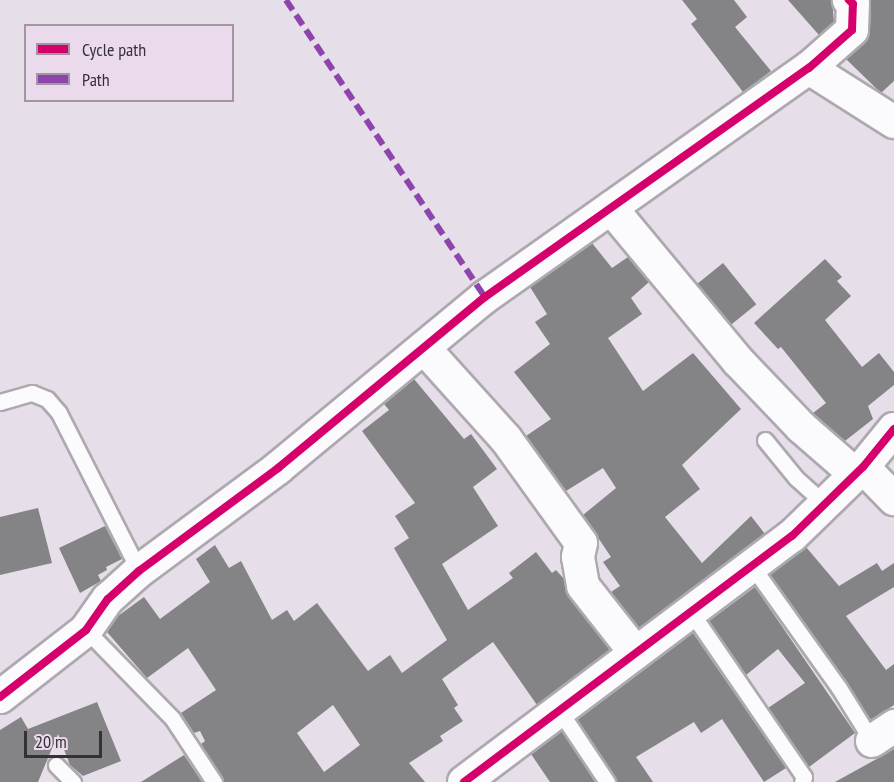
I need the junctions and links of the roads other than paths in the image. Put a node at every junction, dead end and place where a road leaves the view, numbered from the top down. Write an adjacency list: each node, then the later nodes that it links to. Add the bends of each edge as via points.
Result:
1 (849, 0): 2 (street, via 852,30)
2 (809, 68): 3 (street); 4 (street)
3 (894, 122)
4 (611, 208): 5 (street, via 485,297); 9 (street, via 738,361 801,427)
5 (424, 348): 13 (street, via 278,468); 16 (street, via 506,440 581,543 578,557 583,586)
6 (0, 402): 13 (lane, via 32,393 47,399 59,413)
7 (894, 429): 9 (street)
8 (765, 440): 11 (lane, via 796,478)
9 (859, 470): 10 (street); 11 (street)
10 (894, 499)
11 (825, 504): 12 (street, via 792,536)
12 (752, 566): 14 (street); 19 (lane)
13 (139, 571): 15 (street, via 108,599)
14 (691, 612): 16 (street); 25 (lane, via 804,777)
15 (86, 630): 17 (street); 23 (lane, via 172,718)
16 (635, 652): 18 (street)
17 (0, 697)
18 (559, 710): 21 (street); 24 (lane)
19 (883, 734)
20 (56, 765): 22 (lane)
21 (478, 778)
22 (74, 782)
23 (214, 782)
24 (607, 782)
25 (802, 782)

